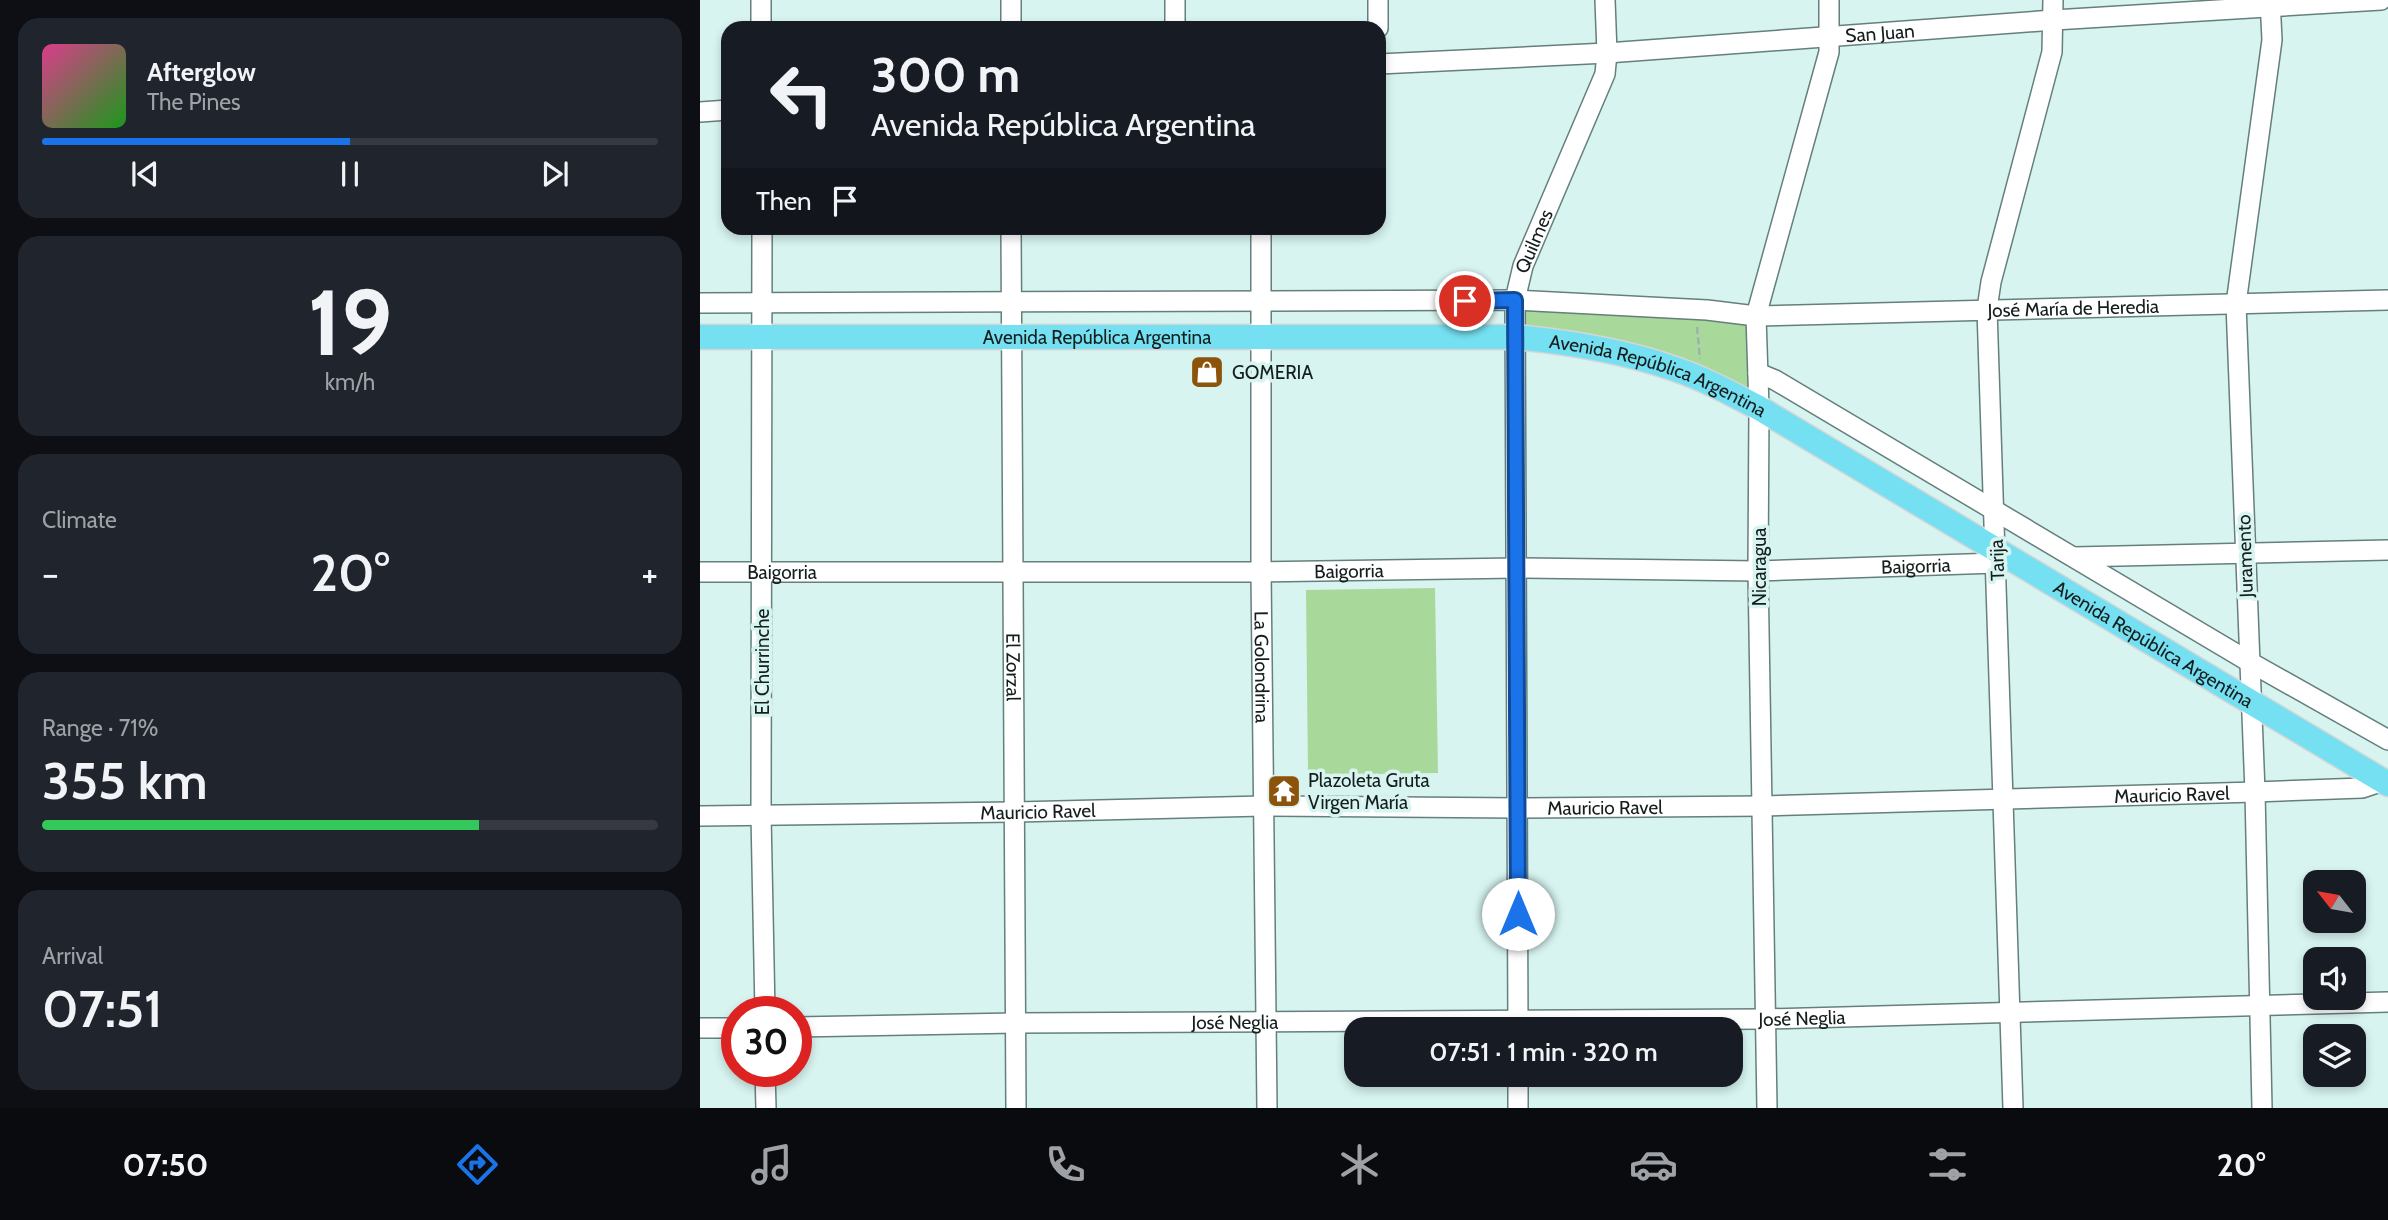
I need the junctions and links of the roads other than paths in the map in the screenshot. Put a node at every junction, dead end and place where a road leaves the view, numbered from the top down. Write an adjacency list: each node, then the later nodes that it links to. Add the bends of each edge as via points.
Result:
1 (761, 0): 10 (street)
2 (1011, 0): 11 (street)
3 (1175, 0): 12 (street)
4 (1378, 0): 13 (street)
5 (1605, 0): 15 (street, Quilmes)
6 (1829, 0): 14 (street, Nicaragua)
7 (2381, 0): 8 (street, San Juan)
8 (2271, 4): 9 (street, San Juan); 28 (street, Juramento, via 2272,40)
9 (2053, 10): 14 (street, San Juan); 29 (street, Tarija, via 2052,52)
10 (761, 21)
11 (1011, 21)
12 (1175, 21)
13 (1378, 21)
14 (1829, 36): 15 (street, San Juan); 30 (street, Nicaragua, via 1829,52)
15 (1607, 53): 16 (street, San Juan); 22 (street, Quilmes, via 1605,74 1523,266)
16 (1386, 64)
17 (721, 110): 18 (street)
18 (700, 112)
19 (762, 235): 24 (street, El Churrinche)
20 (1010, 235): 27 (street, El Zorzal)
21 (1261, 235): 25 (street, La Golondrina)
22 (1515, 300): 25 (street, Avenida República Argentina); 30 (street, Avenida República Argentina); 34 (street, Quilmes)
23 (2388, 300): 28 (street, José María de Heredia)
24 (763, 302): 26 (street, Avenida República Argentina); 27 (street, Avenida República Argentina); 33 (street, El Churrinche)
25 (1262, 302): 27 (street, Avenida República Argentina); 31 (street, La Golondrina)
26 (700, 303)
27 (1011, 303): 35 (street, El Zorzal)
28 (2235, 304): 29 (street, José María de Heredia); 40 (street, Juramento)
29 (1987, 309): 30 (street, José María de Heredia); 38 (street, Tarija)
30 (1756, 316): 36 (street, Nicaragua)
31 (1261, 336): 34 (main road, Avenida República Argentina); 35 (main road, Avenida República Argentina); 48 (street, La Golondrina)
32 (700, 337): 33 (main road, Avenida República Argentina)
33 (762, 337): 35 (main road, Avenida República Argentina); 46 (street, El Churrinche)
34 (1515, 337): 37 (main road, Avenida República Argentina, via 1588,347 1674,369); 43 (street, Quilmes)
35 (1011, 338): 47 (street, El Zorzal)
36 (1758, 373): 37 (street, Nicaragua); 38 (street, Avenida República Argentina)
37 (1759, 408): 41 (main road, Avenida República Argentina); 44 (street, Nicaragua)
38 (1995, 510): 41 (street, Tarija); 42 (street, Avenida República Argentina)
39 (2388, 550): 40 (street)
40 (2245, 554): 42 (street); 49 (street, Juramento)
41 (1997, 557): 44 (street, Baigorria); 50 (main road, Avenida República Argentina); 54 (street, Tarija)
42 (2072, 557): 49 (street, Avenida República Argentina)
43 (1517, 568): 44 (street, Baigorria); 48 (street, Baigorria); 57 (street, Quilmes)
44 (1758, 571): 56 (street, Nicaragua)
45 (700, 572): 46 (street, Baigorria)
46 (763, 572): 47 (street, Baigorria); 59 (street, El Churrinche)
47 (1013, 572): 48 (street, Baigorria); 58 (street, El Zorzal)
48 (1261, 572): 55 (street, La Golondrina)
49 (2248, 661): 50 (street, Juramento); 51 (street, Avenida República Argentina)
50 (2251, 703): 52 (main road, Avenida República Argentina); 53 (street, Juramento)
51 (2388, 740)
52 (2386, 783): 53 (street, Mauricio Ravel)
53 (2255, 792): 54 (street, Mauricio Ravel); 63 (street, Juramento)
54 (2003, 799): 56 (street, Mauricio Ravel); 64 (street, Tarija)
55 (1263, 806): 57 (street, Mauricio Ravel); 58 (street, Mauricio Ravel); 68 (street, La Golondrina)
56 (1763, 806): 57 (street, Mauricio Ravel); 66 (street, Nicaragua)
57 (1518, 808): 65 (street, Quilmes)
58 (1013, 812): 59 (street, Mauricio Ravel); 69 (street, El Zorzal)
59 (761, 815): 60 (street, Mauricio Ravel); 61 (street, El Churrinche)
60 (700, 816)
61 (765, 996)
62 (2388, 1002): 63 (street, José Neglia)
63 (2261, 1005): 64 (street, José Neglia); 82 (street, Juramento)
64 (2010, 1014): 66 (street, José Neglia); 81 (street, Tarija)
65 (1518, 1017)
66 (1766, 1019): 67 (street, José Neglia); 80 (street, Nicaragua)
67 (1743, 1020)
68 (1266, 1022): 69 (street, José Neglia); 70 (street, José Neglia); 78 (street, La Golondrina)
69 (1016, 1023): 71 (street, José Neglia); 77 (street, El Zorzal)
70 (1344, 1023)
71 (812, 1027)
72 (700, 1028): 73 (street)
73 (721, 1028)
74 (765, 1087): 76 (street)
75 (1518, 1087): 79 (street)
76 (766, 1108)
77 (1016, 1108)
78 (1267, 1108)
79 (1518, 1108)
80 (1767, 1108)
81 (2013, 1108)
82 (2262, 1108)

